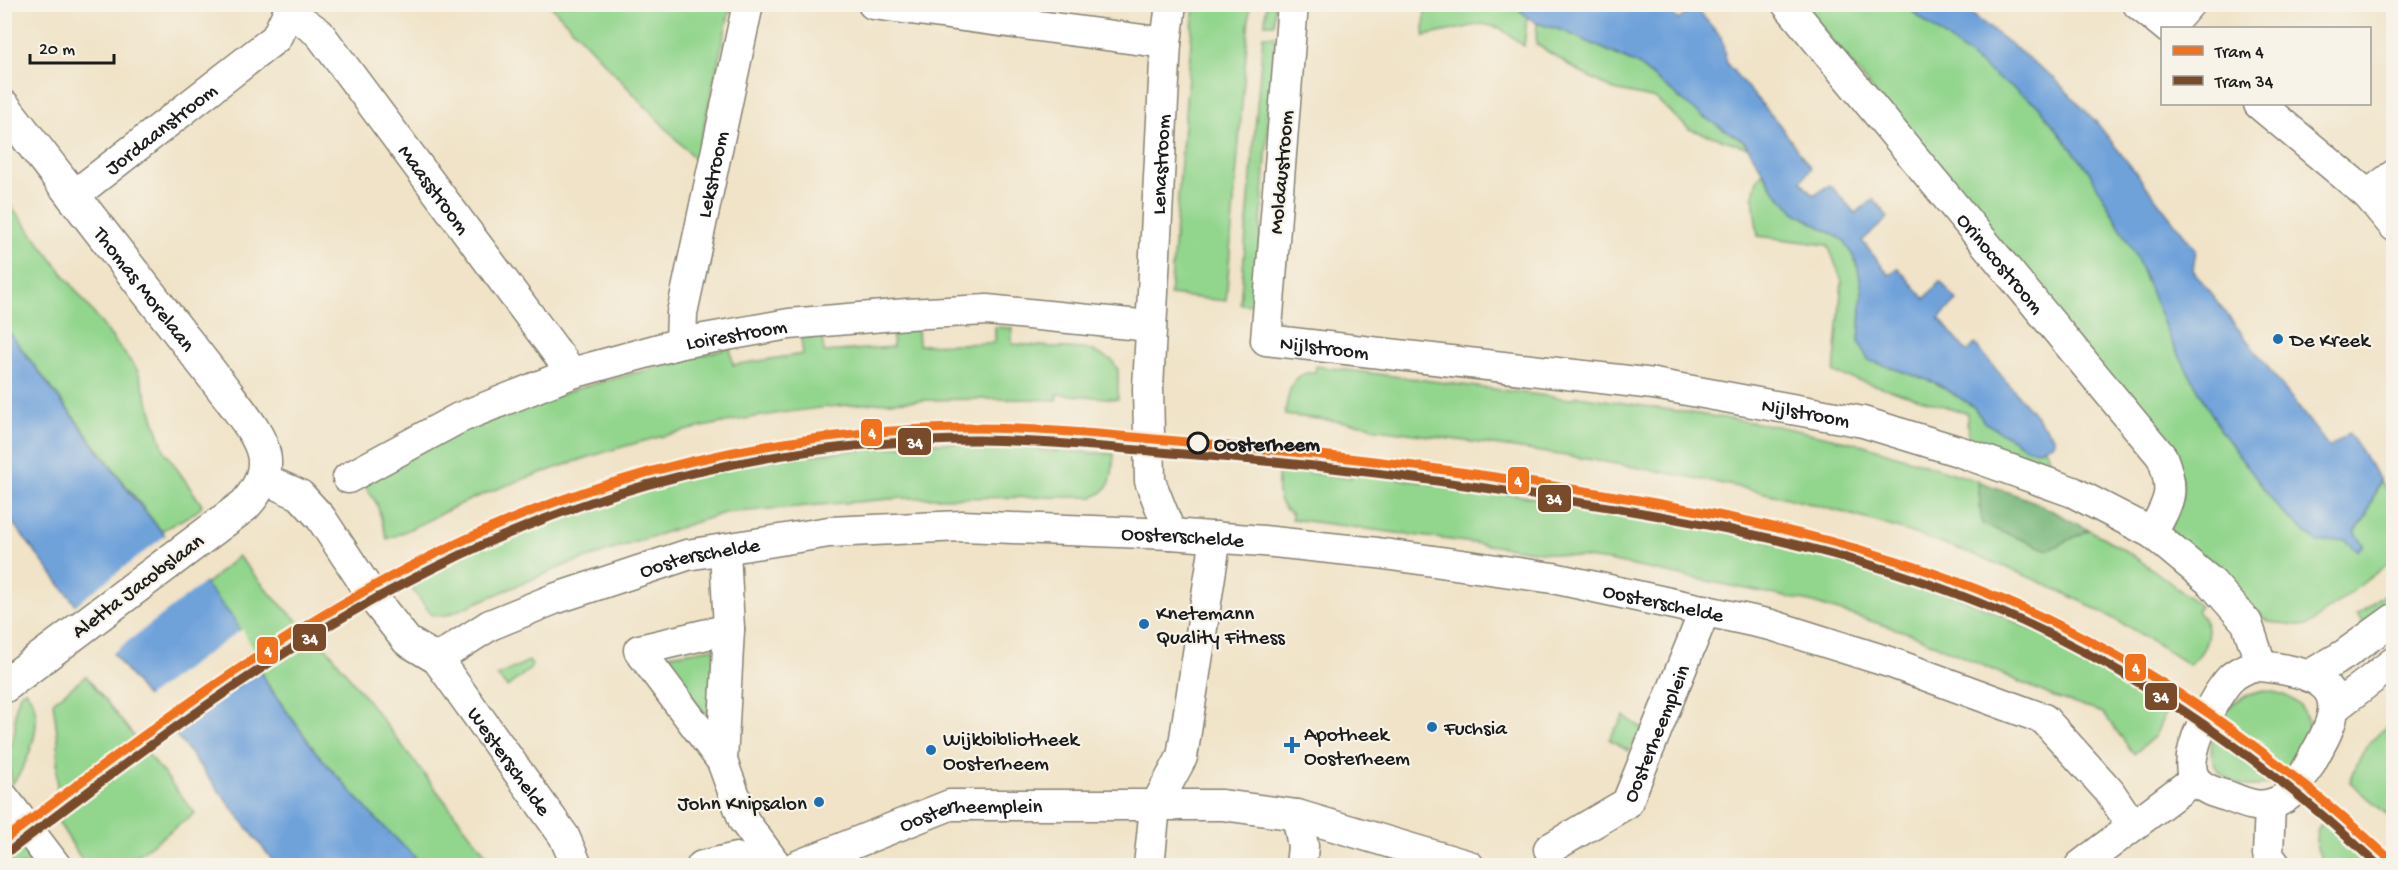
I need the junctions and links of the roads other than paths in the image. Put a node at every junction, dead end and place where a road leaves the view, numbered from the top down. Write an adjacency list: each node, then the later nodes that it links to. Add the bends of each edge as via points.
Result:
1 (748, 4): 20 (street, Lekstroom, via 682,313)
2 (873, 4): 11 (street)
3 (1171, 4): 11 (street, Lenastroom)
4 (1293, 4): 19 (street, Moldaustroom)
5 (1787, 4): 24 (street, Orinocostroom, via 2162,457 2171,480 2167,506)
6 (2138, 4): 9 (street)
7 (2189, 4): 10 (street)
8 (291, 8): 16 (street, Jordaanstroom, via 276,38); 21 (street, Maasstroom, via 319,33)
9 (2167, 27)
10 (2169, 27)
11 (1166, 43): 18 (street, Lenastroom)
12 (2260, 105): 15 (street)
13 (4, 107): 16 (street, Thomas Morelaan)
14 (2394, 175): 15 (street)
15 (2368, 195): 17 (street)
16 (72, 197): 22 (street, Thomas Morelaan, via 262,442)
17 (2394, 226)
18 (1150, 326): 20 (street, Loirestroom, via 987,310 789,324); 25 (street, via 1150,481)
19 (1266, 340): 24 (street, Nijlstroom, via 1654,384 1863,422 2073,492)
20 (681, 344): 21 (street, Loirestroom)
21 (572, 373): 23 (street, Loirestroom, via 459,418)
22 (264, 478): 31 (street, via 300,495 321,518 376,603 407,641); 35 (street, Aletta Jacobslaan, via 245,505)
23 (348, 478)
24 (2152, 533): 33 (street, Nijlstroom, via 2212,583 2247,623)
25 (1171, 534): 26 (street, Oosterschelde); 27 (street, Oosterschelde, via 962,526 829,532)
26 (1216, 537): 28 (street, Oosterschelde, via 1377,553 1553,579); 41 (street, via 1182,758)
27 (726, 550): 30 (street); 31 (street, Oosterschelde, via 687,555 554,599 490,625)
28 (1705, 610): 43 (street, Oosterschelde, via 1771,625 1892,663 2044,719 2109,791); 44 (street, Oosterheemplein, via 1627,803)
29 (2394, 619): 34 (street)
30 (729, 629): 37 (street); 37 (street, via 639,650)
31 (437, 659): 47 (street, Westerschelde, via 564,836)
32 (2394, 662): 36 (street)
33 (2261, 665): 34 (street); 38 (street, via 2241,671 2225,686 2194,744 2190,757)
34 (2308, 676): 36 (street, via 2325,685)
35 (4, 686)
36 (2334, 708): 40 (street, via 2334,718 2295,791)
37 (722, 760): 50 (street, via 744,820)
38 (2195, 779): 40 (street, via 2213,792 2253,805); 43 (street)
39 (4, 798): 46 (street)
40 (2270, 805): 45 (street)
41 (1155, 807): 42 (street, Oosterheemplein, via 1222,805); 51 (street, Oosterheemplein, via 950,805); 52 (street)
42 (1298, 815): 53 (street, via 1303,846); 54 (street, Oosterheemplein)
43 (2132, 825): 55 (street)
44 (1549, 849)
45 (2266, 862)
46 (56, 866)
47 (577, 866)
48 (702, 866): 49 (street, via 736,858)
49 (751, 866)
50 (777, 866)
51 (797, 866)
52 (1149, 866)
53 (1301, 866)
54 (1469, 866)
55 (2080, 866)

